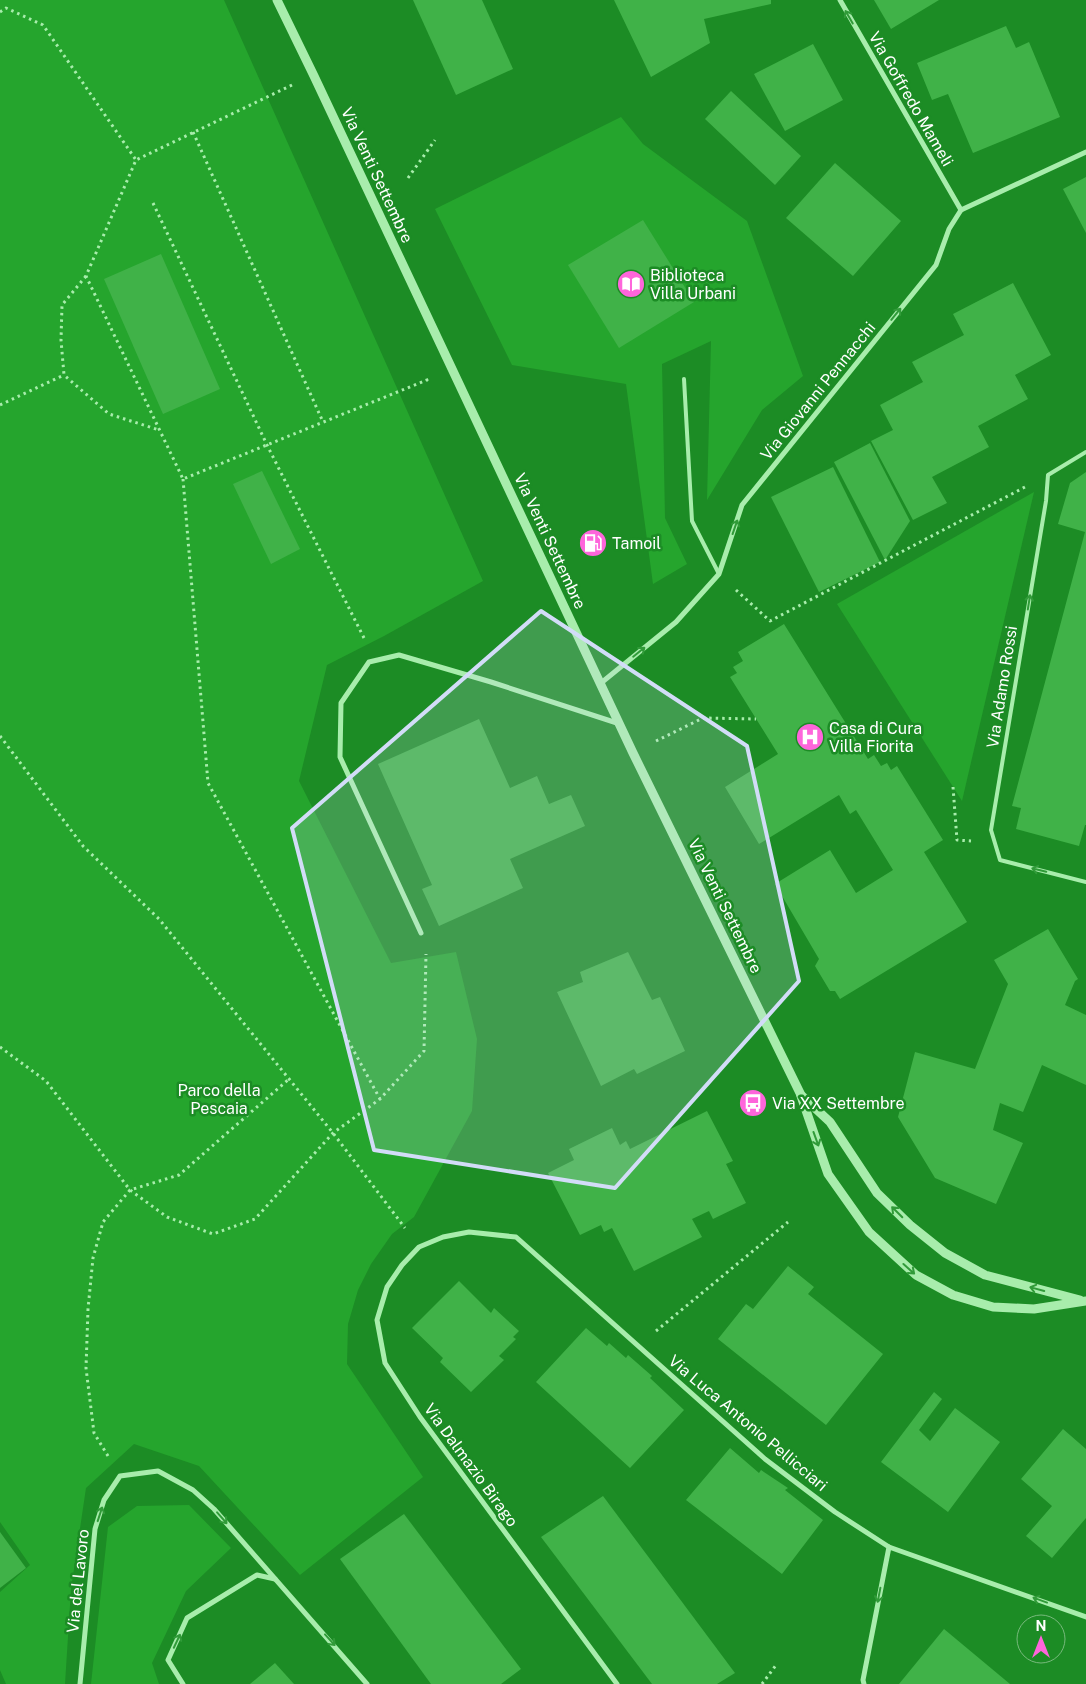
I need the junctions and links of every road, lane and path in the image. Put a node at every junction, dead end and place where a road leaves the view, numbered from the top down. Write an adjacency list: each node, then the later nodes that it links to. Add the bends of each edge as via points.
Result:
1 (277, 0): 4 (street, Via Venti Settembre)
2 (840, 0): 13 (street, Via Goffredo Mameli, one-way to 2)
3 (0, 12): 10 (path, via 6,8 43,25)
4 (314, 76): 5 (path); 27 (street, Via Venti Settembre)
5 (292, 85): 6 (path); 7 (path)
6 (296, 94)
7 (193, 132): 10 (path); 19 (path)
8 (435, 140): 11 (path)
9 (1086, 152): 13 (street)
10 (136, 160): 14 (path)
11 (408, 178)
12 (153, 202): 21 (path)
13 (961, 210): 25 (street, Via Giovanni Pennacchi, one-way to 13, via 742,505 936,265 949,229)
14 (86, 276): 16 (path, via 62,305); 20 (path)
15 (422, 372): 19 (path, via 427,380)
16 (64, 375): 18 (path); 20 (path, via 109,414)
17 (684, 379): 25 (lane, via 692,521)
18 (0, 405)
19 (323, 422): 21 (path)
20 (159, 430): 24 (path)
21 (267, 445): 24 (path); 26 (path)
22 (1086, 452): 23 (lane)
23 (1048, 475): 25 (path, via 770,620); 33 (lane, Via Adamo Rossi, one-way to 23, via 991,830)
24 (183, 479): 39 (path, via 208,783)
25 (719, 574): 27 (street, Via Giovanni Pennacchi, one-way to 25, via 676,622)
26 (376, 660): 29 (street, via 399,655); 35 (street, via 369,662 341,703 340,757)
27 (601, 683): 29 (street, Via Venti Settembre)
28 (756, 719): 31 (path, via 703,718)
29 (620, 724): 31 (street, Via Venti Settembre)
30 (0, 736): 37 (path, via 83,846 159,919)
31 (633, 753): 38 (street, Via Venti Settembre)
32 (953, 787): 33 (path, via 957,840)
33 (995, 843): 34 (lane, Via Adamo Rossi, one-way to 33, via 1000,860)
34 (1086, 882)
35 (421, 933): 39 (path, via 427,957 424,1051)
36 (0, 1048): 41 (path, via 46,1081)
37 (288, 1079): 40 (path); 41 (path, via 179,1175)
38 (800, 1093): 44 (street, Via Venti Settembre, one-way to 38, via 985,1275 945,1253 877,1193 830,1122); 44 (street, Via Venti Settembre, one-way to 44, via 828,1174 869,1232 916,1275 953,1295 993,1307 1034,1309)
39 (380, 1099): 40 (path)
40 (333, 1133): 41 (path, via 255,1219 213,1234 167,1217); 43 (path)
41 (130, 1190): 46 (path, via 102,1222 93,1258 87,1329 86,1368 94,1433)
42 (788, 1222): 45 (path)
43 (419, 1247): 45 (street, Via Luca Antonio Pellicciari, via 443,1237 469,1232 516,1238); 54 (street, Via Dalmazio Birago, via 387,1287 377,1320 385,1363 420,1417)
44 (1085, 1301)
45 (638, 1346): 47 (street, Via Luca Antonio Pellicciari, via 765,1458 835,1512)
46 (120, 1476): 48 (street, one-way to 48, via 158,1471 193,1490 214,1509); 51 (street, Via del Lavoro, one-way to 46, via 95,1528 104,1500)
47 (889, 1547): 49 (street, Via Luca Antonio Pellicciari, one-way to 47); 56 (street, one-way to 56, via 868,1647)
48 (276, 1580): 52 (street, one-way to 48, via 168,1660 187,1618 257,1575); 53 (street, one-way to 53)
49 (1086, 1618)
50 (776, 1665): 55 (path)
51 (80, 1684)
52 (183, 1684)
53 (367, 1684)
54 (617, 1684)
55 (762, 1684)
56 (864, 1684)

